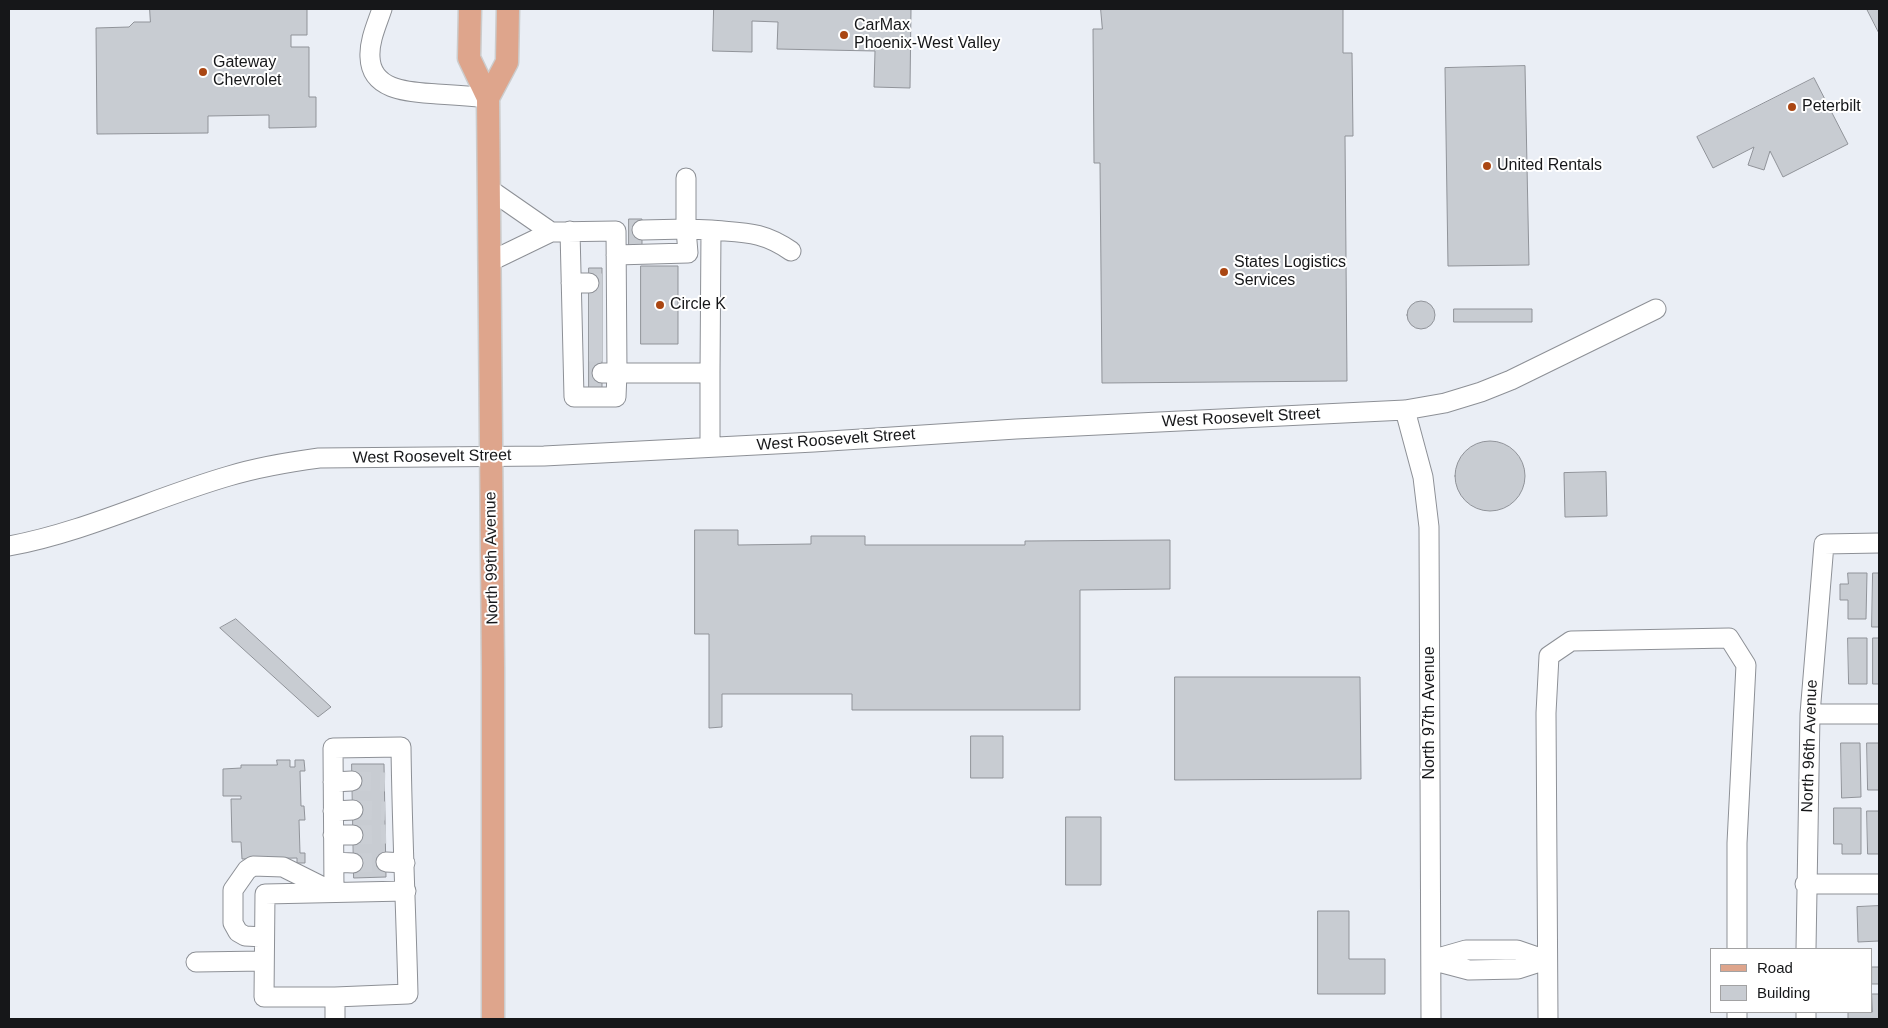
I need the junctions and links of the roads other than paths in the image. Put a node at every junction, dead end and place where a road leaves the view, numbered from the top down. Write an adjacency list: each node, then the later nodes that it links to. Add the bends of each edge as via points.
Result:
1 (382, 9): 4 (street, via 370,58 372,70 388,86 403,91)
2 (470, 9): 4 (main road, North 99th Avenue, via 469,58)
3 (508, 9): 4 (main road, North 99th Avenue, via 507,62)
4 (488, 98): 6 (main road, North 99th Avenue)
5 (686, 178): 7 (street)
6 (488, 189): 11 (street); 14 (main road, North 99th Avenue)
7 (686, 229): 8 (street); 9 (street); 13 (street, via 688,253)
8 (629, 230): 10 (street); 13 (street)
9 (711, 230): 12 (street, via 756,234 776,240); 18 (street)
10 (570, 231): 11 (street); 16 (street)
11 (551, 232): 14 (street)
12 (791, 251)
13 (616, 255): 16 (street)
14 (489, 262): 21 (main road, North 99th Avenue)
15 (1656, 309): 19 (street, West Roosevelt Street, via 1511,380 1445,403)
16 (595, 318): 17 (street); 17 (street)
17 (595, 373): 18 (street)
18 (710, 373): 20 (street)
19 (1405, 410): 20 (street, West Roosevelt Street); 43 (street, North 97th Avenue, via 1423,477 1429,527)
20 (710, 447): 21 (street, West Roosevelt Street)
21 (491, 456): 23 (street, West Roosevelt Street, via 319,458 282,463 229,476 45,539); 49 (main road, North 99th Avenue)
22 (1879, 543): 24 (street, North 96th Avenue, via 1824,544)
23 (9, 546)
24 (1810, 714): 25 (street); 36 (street, North 96th Avenue)
25 (1879, 714)
26 (352, 781): 27 (street)
27 (332, 782): 29 (street); 35 (street, via 333,748 401,747 393,782 394,834)
28 (353, 810): 29 (street)
29 (333, 811): 31 (street)
30 (353, 834): 31 (street)
31 (333, 835): 32 (street)
32 (334, 862): 34 (street); 39 (street)
33 (386, 862): 35 (street)
34 (354, 863)
35 (405, 863): 38 (street)
36 (1805, 884): 37 (street); 42 (street, North 96th Avenue)
37 (1879, 884)
38 (406, 891): 39 (street); 47 (street, via 408,994)
39 (334, 892): 40 (street, via 265,894); 40 (street, via 283,867 254,866 247,870 233,890 233,923 245,936)
40 (264, 937): 45 (street)
41 (1737, 948): 44 (street, via 1736,843 1746,665 1730,638 1571,642 1549,656)
42 (1806, 948)
43 (1431, 960): 44 (street, via 1466,950 1517,950); 50 (street, North 97th Avenue)
44 (1546, 960): 51 (street)
45 (264, 961): 46 (street); 47 (street, via 264,997)
46 (196, 962)
47 (335, 997): 48 (street)
48 (335, 1019)
49 (493, 1019)
50 (1431, 1019)
51 (1548, 1019)

